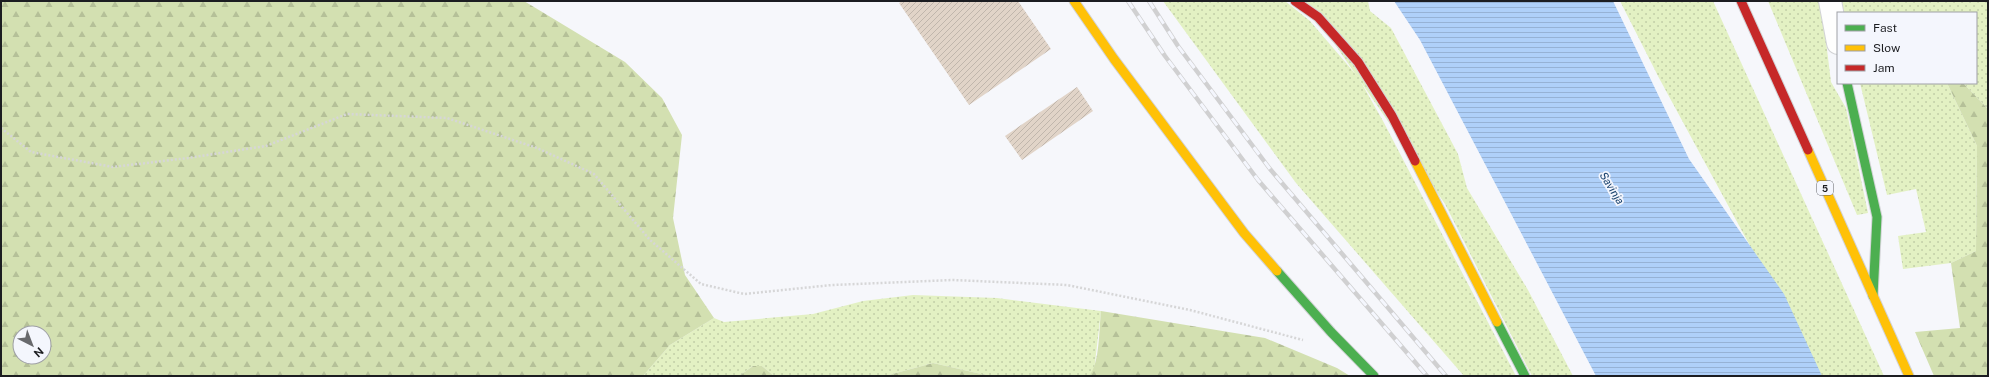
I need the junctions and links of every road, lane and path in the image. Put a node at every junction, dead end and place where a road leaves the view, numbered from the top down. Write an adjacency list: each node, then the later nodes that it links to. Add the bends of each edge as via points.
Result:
1 (1074, 1): 9 (street, via 1114,59 1244,233)
2 (1295, 1): 11 (street, via 1318,17 1358,62 1392,116)
3 (1741, 1): 8 (street, 5)
4 (1830, 1): 5 (street)
5 (1837, 38)
6 (1847, 84): 8 (street, via 1877,217)
7 (1, 128): 9 (path, via 31,152 113,167 266,146 347,114 447,118 537,148 594,174 650,240 701,284 744,294 832,285 953,280 1067,285 1190,310 1303,341)
8 (1873, 296): 12 (street, 5)
9 (1331, 332): 10 (street)
10 (1374, 376)
11 (1525, 376)
12 (1909, 376)

